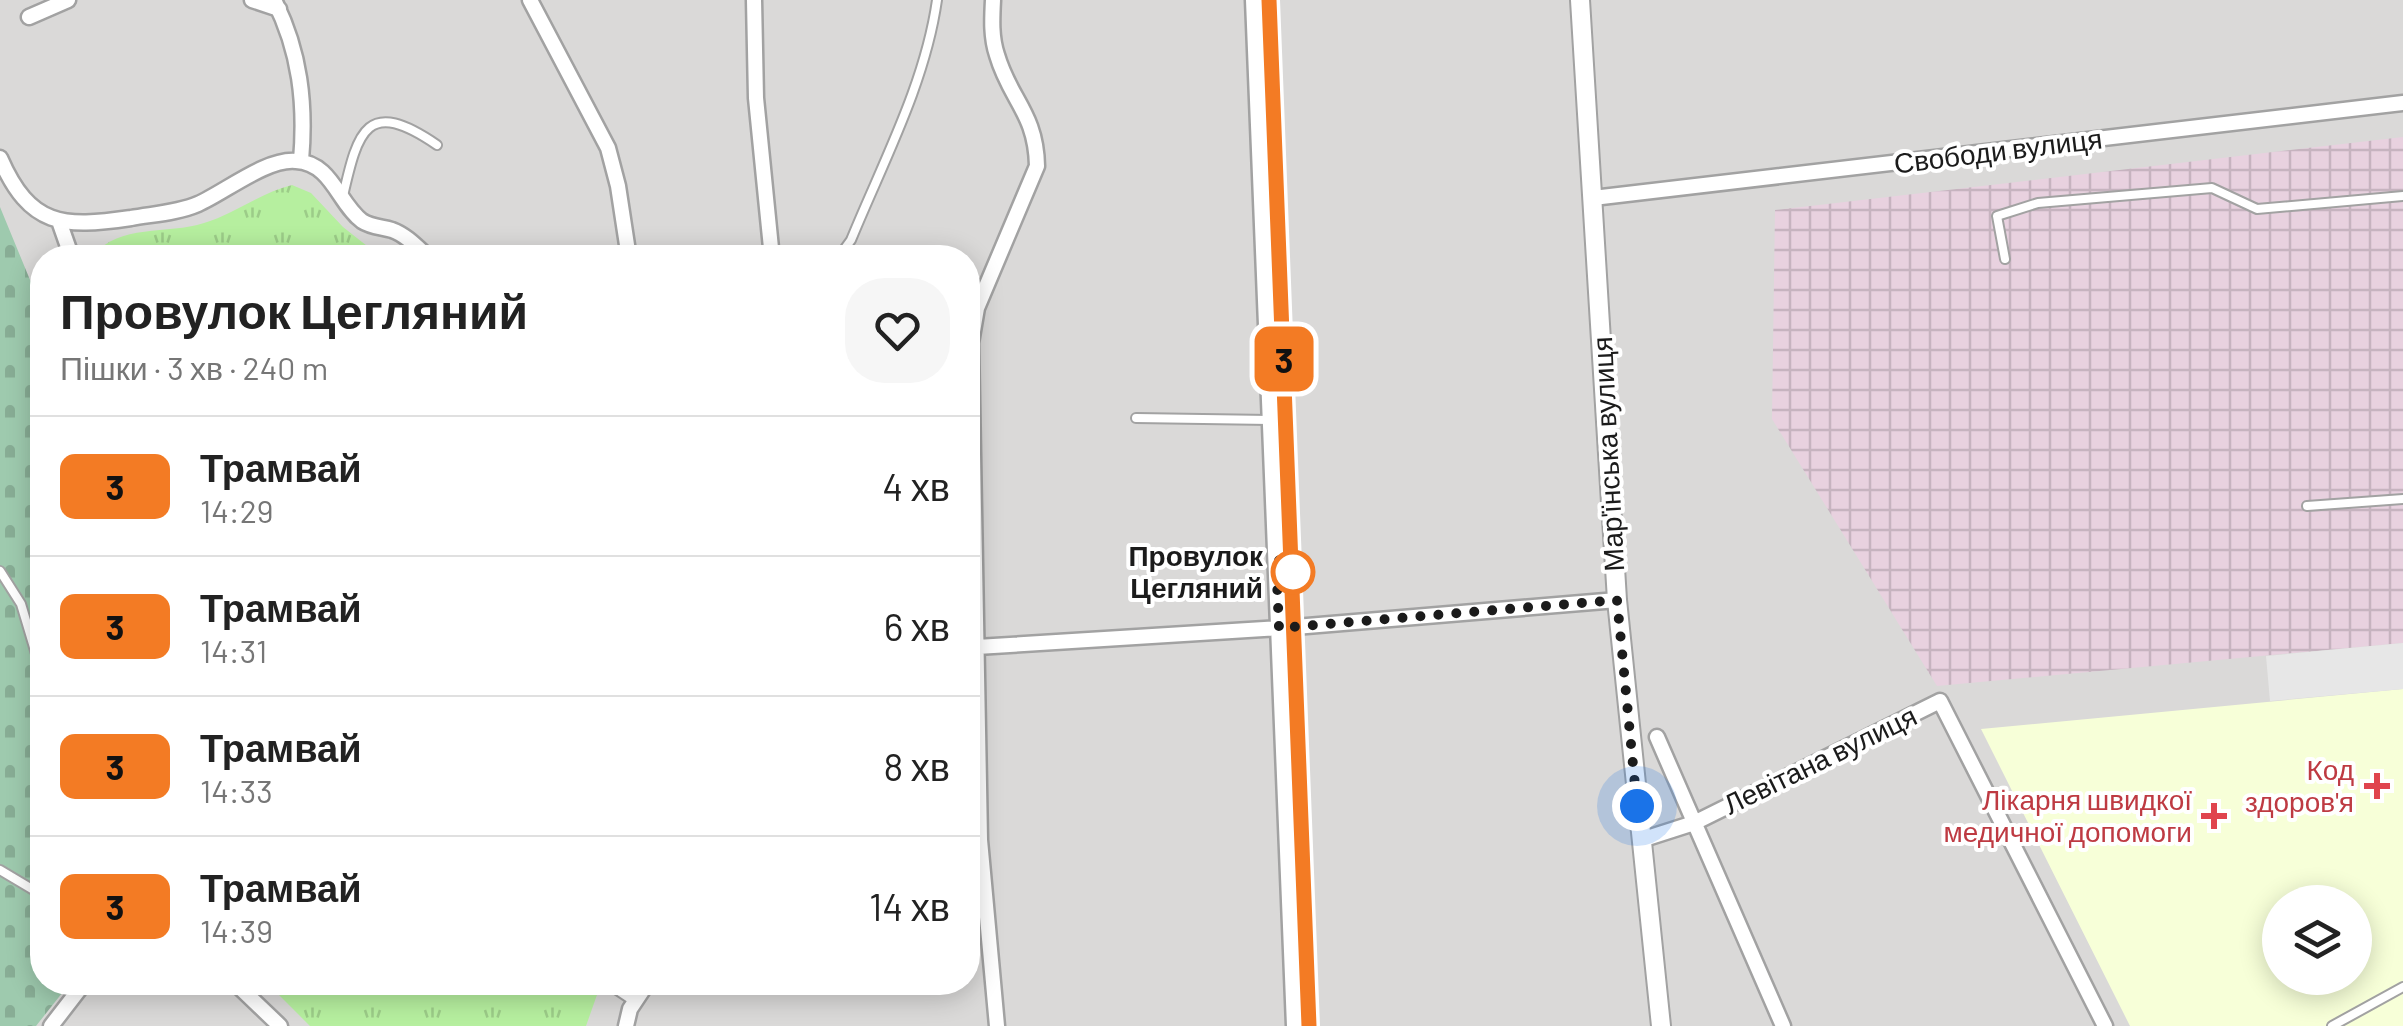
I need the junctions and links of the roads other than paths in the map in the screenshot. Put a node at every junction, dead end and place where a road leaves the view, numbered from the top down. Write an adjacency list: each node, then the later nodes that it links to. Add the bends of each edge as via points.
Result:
1 (68, 0): 10 (street)
2 (252, 0): 9 (street)
3 (530, 0): 21 (street, via 608,148)
4 (754, 0): 22 (street)
5 (937, 0): 23 (lane, via 921,70)
6 (993, 0): 25 (street, via 997,56 1030,120 1038,166)
7 (1252, 0): 27 (street)
8 (1580, 0): 17 (street, Мар'їнська вулиця)
9 (277, 4): 14 (street, via 302,81)
10 (28, 17)
11 (2403, 103): 17 (street, Свободи вулиця)
12 (437, 145): 16 (lane, via 410,126 378,124 354,145)
13 (0, 158): 18 (street, via 22,194)
14 (301, 161): 16 (street, via 316,167); 18 (street, via 273,165 184,210 81,226)
15 (2403, 196): 24 (lane, via 2257,209 2212,188 2038,203 1997,216)
16 (343, 197): 20 (street, via 362,220)
17 (1593, 198): 31 (street, Мар'їнська вулиця)
18 (59, 221): 19 (street)
19 (67, 245)
20 (413, 245)
21 (627, 245)
22 (771, 245)
23 (848, 245)
24 (2005, 259)
25 (980, 303)
26 (1136, 418): 27 (lane)
27 (1270, 420): 32 (street)
28 (2403, 499): 29 (lane)
29 (2307, 506)
30 (0, 572): 33 (lane)
31 (1617, 600): 32 (street); 37 (street, Мар'їнська вулиця)
32 (1279, 628): 34 (street); 51 (street)
33 (30, 634)
34 (980, 647)
35 (1656, 738): 36 (street)
36 (1694, 823): 37 (street, Левітана вулиця); 53 (street); 54 (street, Левітана вулиця, via 1940,702)
37 (1640, 840): 52 (street, Мар'їнська вулиця)
38 (0, 870): 39 (lane)
39 (30, 888)
40 (980, 889): 50 (street)
41 (2403, 987): 55 (lane)
42 (75, 995): 47 (street)
43 (248, 995): 48 (street)
44 (624, 995): 46 (lane)
45 (640, 995): 46 (street)
46 (635, 1002): 49 (street)
47 (52, 1026)
48 (280, 1026)
49 (626, 1026)
50 (997, 1026)
51 (1294, 1026)
52 (1662, 1026)
53 (1783, 1026)
54 (2105, 1026)
55 (2332, 1026)

